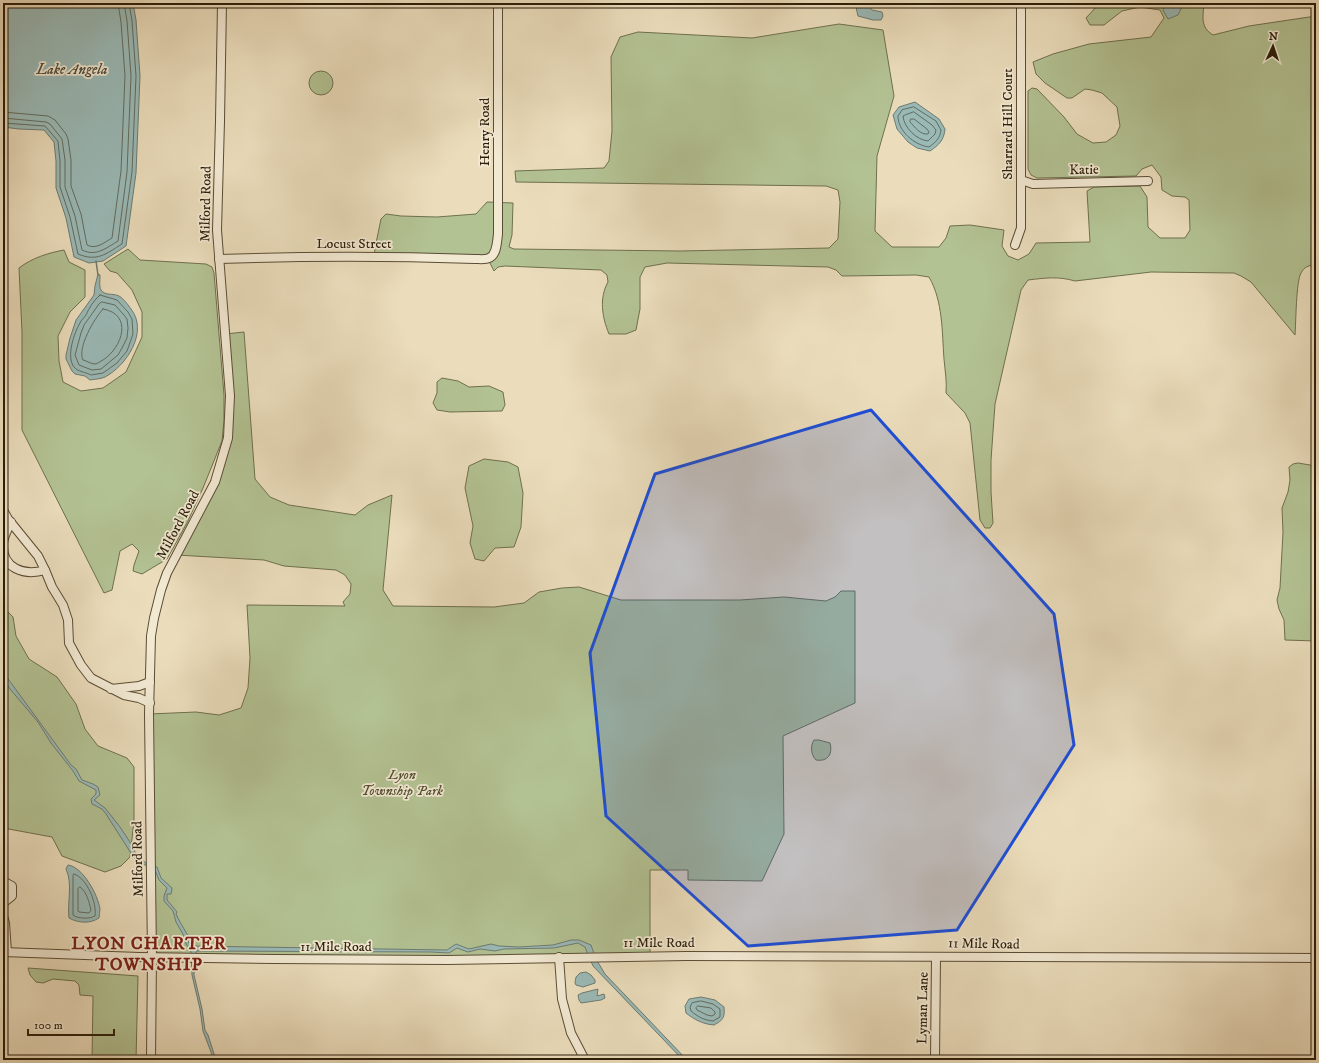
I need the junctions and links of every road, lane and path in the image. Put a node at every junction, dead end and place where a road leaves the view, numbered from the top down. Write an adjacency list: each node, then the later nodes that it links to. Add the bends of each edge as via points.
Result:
1 (222, 3): 7 (street, Milford Road, via 217,230)
2 (498, 3): 8 (street, Henry Road, via 498,234 495,251)
3 (1021, 3): 4 (street, Sharrard Hill Court)
4 (1021, 180): 5 (street, Katie, via 1033,184); 6 (street, Sharrard Hill Court, via 1021,228)
5 (1148, 181)
6 (1015, 245)
7 (219, 259): 8 (street, Locust Street); 12 (street, Milford Road, via 230,396 228,438 215,482 167,573 161,590 151,636)
8 (488, 259)
9 (3, 510): 10 (street)
10 (11, 522): 11 (street, via 38,556); 11 (street, via 4,536 3,545 8,561 16,570 28,573)
11 (45, 570): 13 (street, via 63,605 68,620 69,643 81,665 91,678)
12 (150, 682): 13 (street, via 139,686); 14 (street, Milford Road)
13 (111, 688): 14 (street)
14 (150, 703): 19 (street, Milford Road)
15 (3, 881): 16 (street, via 12,886 12,896)
16 (3, 903)
17 (3, 916): 18 (street)
18 (5, 952): 19 (street, 11 Mile Road)
19 (152, 957): 20 (street, 11 Mile Road, via 447,960); 23 (street, Milford Road)
20 (559, 957): 21 (street, 11 Mile Road); 24 (street, via 562,999 571,1032)
21 (936, 957): 22 (street, 11 Mile Road); 25 (street, Lyman Lane)
22 (1316, 958)
23 (151, 1060)
24 (585, 1060)
25 (935, 1060)

